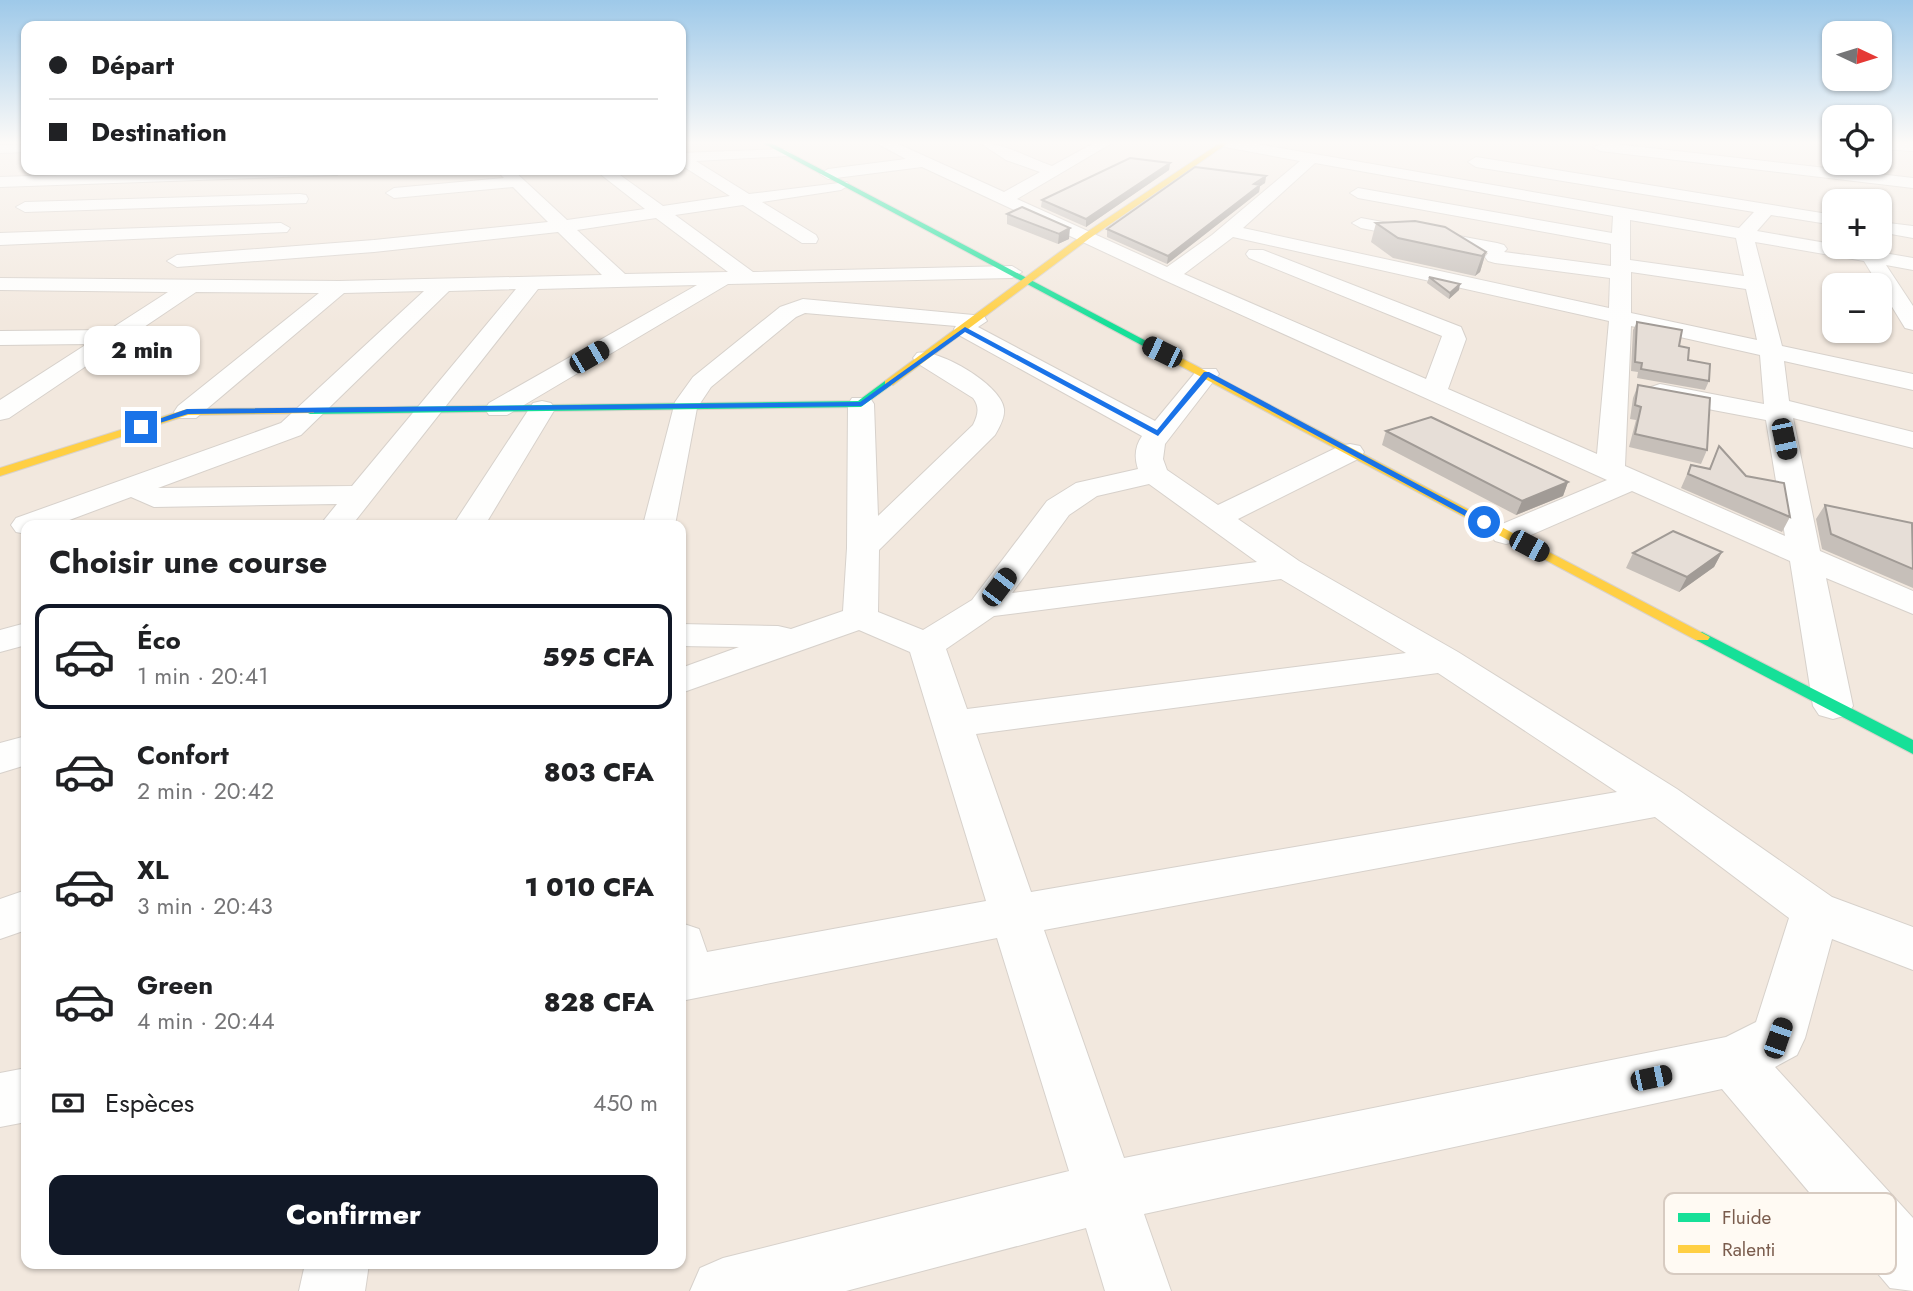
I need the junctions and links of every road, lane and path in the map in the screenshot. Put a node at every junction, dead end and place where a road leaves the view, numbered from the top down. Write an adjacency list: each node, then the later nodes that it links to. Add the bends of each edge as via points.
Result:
1 (34, 203): 17 (street)
2 (170, 203): 17 (street)
3 (297, 203): 26 (street)
4 (390, 203): 37 (street)
5 (540, 203): 25 (street)
6 (646, 203): 19 (street)
7 (721, 203): 19 (street)
8 (754, 203): 35 (street)
9 (879, 203): 48 (street)
10 (1015, 203): 33 (street)
11 (1136, 203): 33 (street)
12 (1261, 203): 30 (street)
13 (1376, 203): 24 (street)
14 (1416, 203): 23 (street)
15 (1565, 203): 20 (street)
16 (1739, 203): 18 (street)
17 (25, 208): 21 (street)
18 (1767, 209): 22 (street); 31 (street)
19 (658, 213): 25 (street); 49 (street)
20 (1621, 213): 31 (street); 36 (street)
21 (8, 216)
22 (1822, 217)
23 (1505, 219): 36 (street); 40 (street)
24 (1361, 223): 39 (street); 40 (street)
25 (565, 226): 37 (street); 51 (street)
26 (281, 228): 28 (street); 41 (street)
27 (1892, 229): 29 (street)
28 (211, 231): 32 (street); 44 (street)
29 (1913, 232)
30 (1223, 234): 39 (street); 47 (street); 74 (street, via 1453,332)
31 (1744, 234): 38 (street); 53 (street)
32 (96, 235): 34 (street); 55 (street)
33 (1087, 236): 47 (street); 48 (street)
34 (0, 239)
35 (809, 239)
36 (1620, 240): 46 (street)
37 (374, 246): 41 (street)
38 (1822, 248)
39 (1338, 253): 61 (street)
40 (1496, 253): 46 (street); 61 (street)
41 (262, 255): 44 (street); 59 (street)
42 (1872, 259): 63 (street)
43 (1883, 259): 45 (street)
44 (177, 261): 56 (street)
45 (1913, 264)
46 (1620, 269): 53 (street); 62 (street)
47 (1169, 275): 74 (street)
48 (1020, 277): 49 (street); 64 (street); 69 (street)
49 (749, 278): 50 (street)
50 (724, 279): 51 (street); 79 (street)
51 (620, 281): 52 (street)
52 (532, 283): 57 (street); 78 (street)
53 (1755, 284): 67 (street)
54 (0, 285): 55 (street)
55 (24, 285): 56 (street)
56 (148, 285): 58 (street)
57 (443, 285): 60 (street); 80 (street)
58 (191, 286): 59 (street); 65 (street)
59 (243, 286): 60 (street)
60 (339, 287): 83 (street)
61 (1487, 287): 62 (street)
62 (1620, 317): 67 (street); 71 (street)
63 (1913, 323)
64 (970, 325): 68 (street); 76 (street, via 803,306 788,312 702,382); 84 (street)
65 (116, 337): 66 (street); 72 (street)
66 (0, 338)
67 (1771, 350): 70 (street); 81 (street)
68 (925, 358): 75 (street); 100 (street, via 984,394 991,414 985,429)
69 (1206, 374): 84 (street); 86 (street)
70 (1913, 382)
71 (1615, 384): 81 (street); 89 (street)
72 (33, 390): 73 (street); 82 (street)
73 (0, 391)
74 (1434, 391): 89 (street)
75 (862, 404): 76 (street); 100 (street)
76 (684, 408): 77 (street); 96 (street)
77 (542, 409): 79 (street); 95 (street)
78 (429, 410): 79 (street); 80 (street); 91 (street)
79 (498, 410)
80 (310, 411): 83 (street); 90 (street, via 291,429)
81 (1778, 411): 85 (street); 101 (street)
82 (0, 412)
83 (187, 412): 87 (street)
84 (1158, 434): 88 (street, via 1151,443 1149,459)
85 (1913, 440)
86 (1350, 452): 92 (street); 98 (street)
87 (0, 472)
88 (1154, 474): 92 (street); 104 (street, via 1087,488 1058,508)
89 (1622, 474): 98 (street); 101 (street)
90 (133, 486): 91 (street, via 154,498); 93 (street)
91 (360, 495): 94 (street)
92 (1216, 519): 102 (street)
93 (41, 520)
94 (340, 520)
95 (472, 520)
96 (660, 520)
97 (21, 527): 99 (street)
98 (1506, 534): 113 (street)
99 (0, 535)
100 (863, 548): 105 (street)
101 (1808, 558): 103 (street); 113 (street)
102 (1287, 568): 104 (street); 111 (street)
103 (1913, 604)
104 (984, 607): 110 (street)
105 (860, 617): 108 (street); 110 (street)
106 (21, 635): 109 (street)
107 (686, 635): 108 (street)
108 (802, 638): 112 (street)
109 (0, 641)
110 (926, 645): 114 (street)
111 (1445, 660): 114 (street); 118 (street)
112 (686, 679)
113 (1833, 706): 115 (street)
114 (952, 724): 121 (street)
115 (1913, 748)
116 (21, 752): 117 (street)
117 (0, 758)
118 (1662, 800): 119 (street); 121 (street)
119 (1815, 911): 123 (street); 125 (street, via 1778,1038)
120 (21, 912): 122 (street)
121 (1015, 915): 124 (street); 128 (street)
122 (0, 919)
123 (1913, 949)
124 (686, 967)
125 (1733, 1061): 128 (street); 129 (street)
126 (21, 1096): 127 (street)
127 (0, 1100)
128 (1105, 1192): 134 (street); 135 (street)
129 (1849, 1193)
130 (1896, 1246): 131 (street)
131 (1913, 1265)
132 (336, 1269): 133 (street)
133 (332, 1291)
134 (723, 1291)
135 (1138, 1291)

